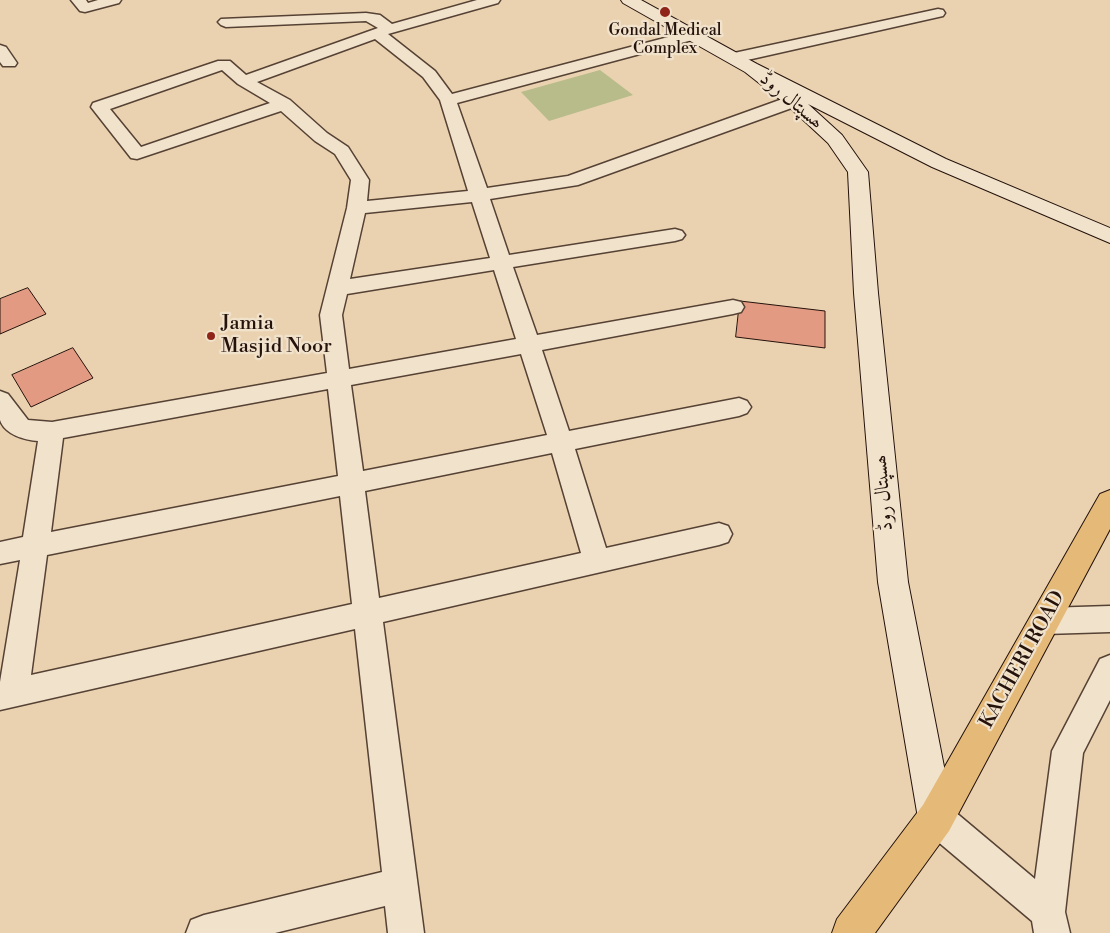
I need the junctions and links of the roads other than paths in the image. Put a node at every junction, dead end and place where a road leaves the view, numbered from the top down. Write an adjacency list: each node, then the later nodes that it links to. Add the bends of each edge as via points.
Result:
1 (78, 0): 2 (street, via 85,8)
2 (114, 0)
3 (629, 0): 8 (main road)
4 (488, 1): 7 (street)
5 (938, 13): 9 (street)
6 (226, 22): 7 (street, via 366,17 376,18)
7 (384, 31): 10 (street); 11 (street, via 429,74)
8 (691, 36): 9 (main road); 11 (street)
9 (742, 63): 12 (main road, ھسپتال روڈ); 17 (main road, via 939,163)
10 (244, 81): 13 (street); 13 (street, via 224,64 99,107 137,154)
11 (448, 100): 14 (street)
12 (794, 101): 14 (street, via 571,181); 38 (main road, ھسپتال روڈ, via 835,139 858,172 893,582)
13 (284, 104): 15 (street, via 342,151 360,180)
14 (480, 195): 15 (street); 18 (street)
15 (357, 208): 19 (street)
16 (675, 234): 18 (street)
17 (1110, 236)
18 (502, 262): 19 (street); 21 (street)
19 (339, 288): 22 (street, via 331,315)
20 (733, 307): 21 (street)
21 (528, 342): 22 (street); 26 (street)
22 (339, 379): 25 (street); 27 (street)
23 (1, 404): 25 (street, via 22,430)
24 (739, 407): 26 (street)
25 (52, 431): 30 (street)
26 (562, 442): 27 (street); 32 (street)
27 (350, 483): 30 (street); 33 (street)
28 (1110, 502): 35 (main road, KACHERI ROAD)
29 (719, 534): 32 (street)
30 (34, 546): 31 (street); 37 (street)
31 (0, 553)
32 (597, 562): 33 (street)
33 (368, 613): 37 (street); 39 (street)
34 (1110, 619): 35 (street)
35 (1045, 621): 38 (main road, KACHERI ROAD)
36 (1110, 669): 40 (street, via 1068,752)
37 (7, 694)
38 (936, 818): 40 (street); 43 (main road)
39 (400, 885): 41 (street); 42 (street)
40 (1050, 923)
41 (204, 933)
42 (406, 933)
43 (851, 933)

